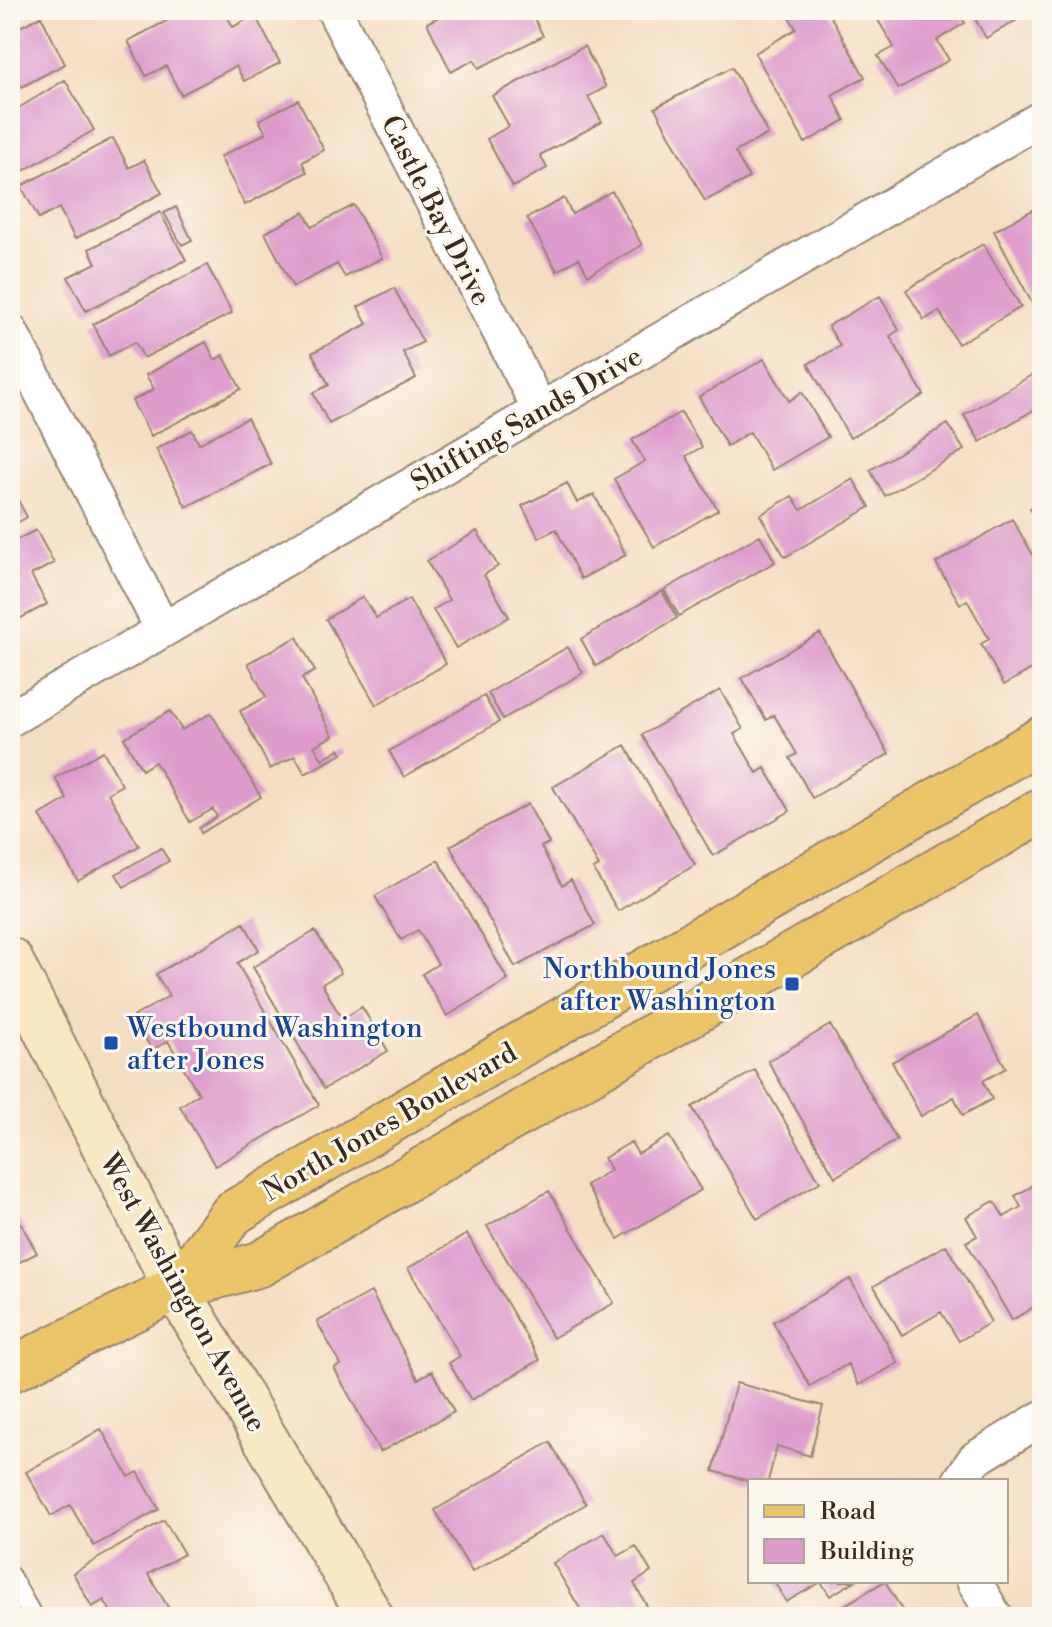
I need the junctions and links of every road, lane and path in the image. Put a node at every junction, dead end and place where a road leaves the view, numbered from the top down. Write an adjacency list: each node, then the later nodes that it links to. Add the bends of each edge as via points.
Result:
1 (334, 10): 4 (street, Castle Bay Drive)
2 (1042, 118): 4 (street, Shifting Sands Drive)
3 (10, 331): 5 (street)
4 (540, 410): 5 (street, Shifting Sands Drive)
5 (163, 630): 6 (street, Shifting Sands Drive)
6 (10, 719)
7 (1042, 739): 10 (main road, North Jones Boulevard, via 233,1213)
8 (1042, 810): 10 (main road, North Jones Boulevard, via 260,1264)
9 (10, 960): 10 (main road, West Washington Avenue)
10 (176, 1288): 11 (main road, North Jones Boulevard); 17 (main road, West Washington Avenue)
11 (10, 1370)
12 (1042, 1418): 13 (street, via 975,1459)
13 (961, 1479)
14 (10, 1576): 16 (lane)
15 (975, 1583): 18 (street)
16 (33, 1617)
17 (371, 1617)
18 (995, 1617)

